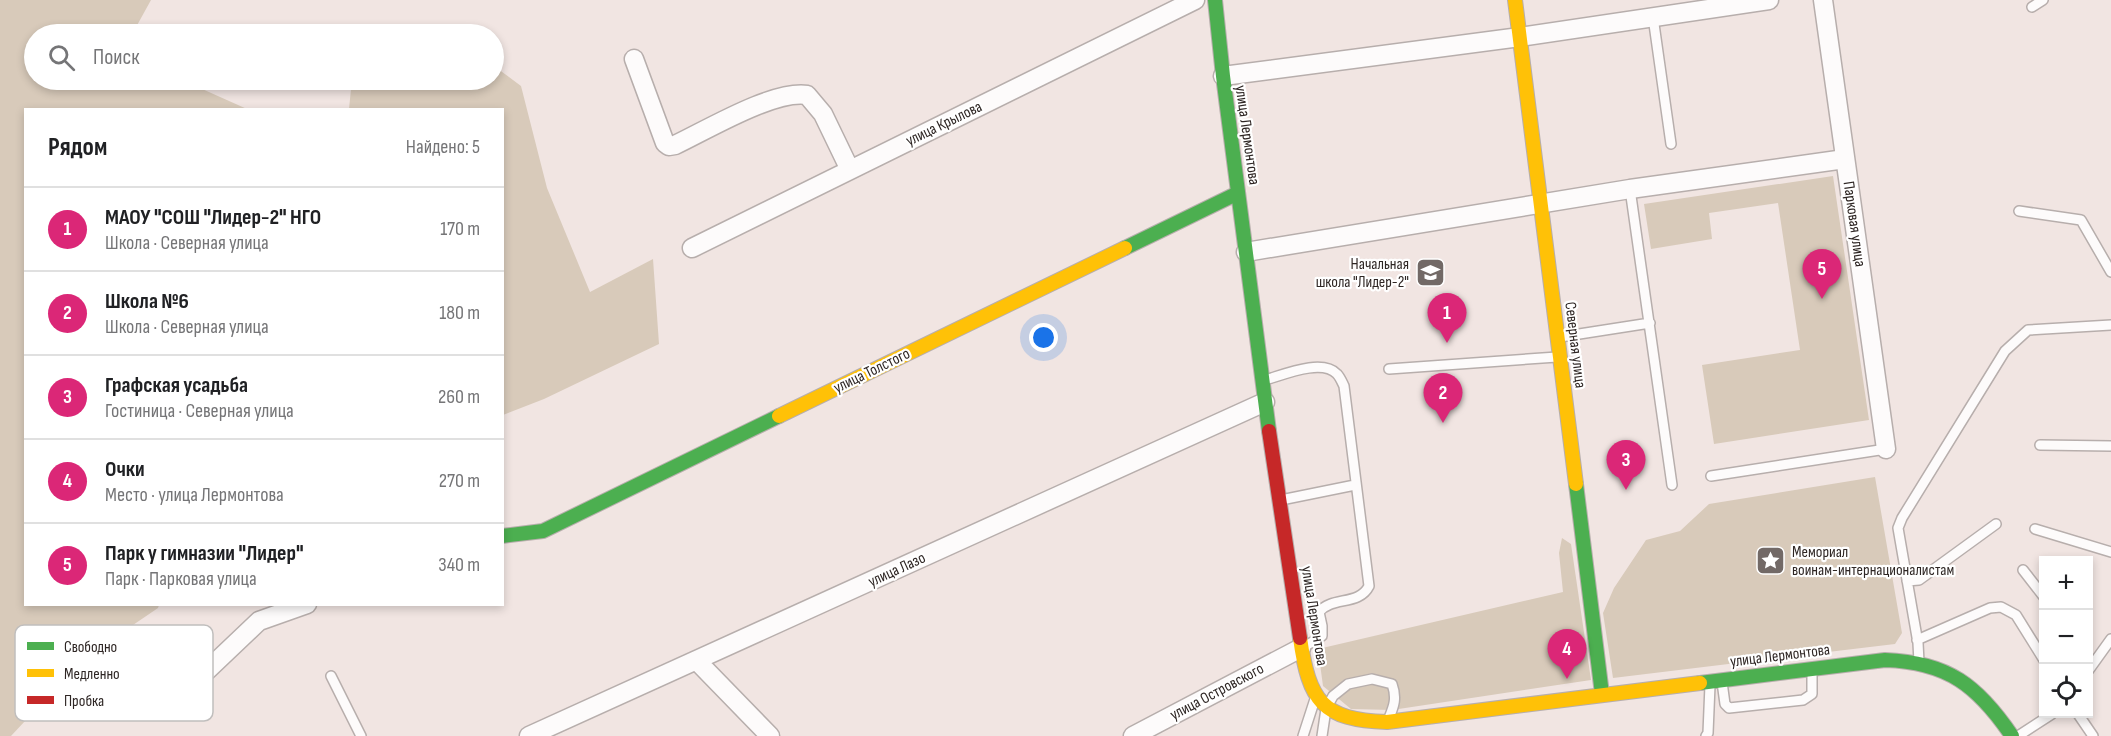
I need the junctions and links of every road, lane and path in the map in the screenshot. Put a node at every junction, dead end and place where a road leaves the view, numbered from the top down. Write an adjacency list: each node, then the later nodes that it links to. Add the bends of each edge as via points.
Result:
1 (1196, 0): 14 (street, улица Крылова)
2 (1215, 0): 11 (street, улица Лермонтова)
3 (1515, 0): 9 (street, Северная улица)
4 (1768, 0): 8 (street)
5 (1823, 0): 13 (street, Парковая улица)
6 (2043, 0): 7 (lane)
7 (2032, 7)
8 (1653, 17): 9 (street); 12 (lane)
9 (1520, 37): 11 (street); 17 (street, Северная улица)
10 (634, 58): 14 (street, via 664,143 669,146 795,93 807,95 823,114)
11 (1222, 76): 16 (street, улица Лермонтова)
12 (1671, 144)
13 (1845, 159): 15 (street); 31 (street, Парковая улица)
14 (850, 170): 19 (street, улица Крылова)
15 (1630, 189): 17 (street); 22 (lane)
16 (1238, 193): 20 (street, улица Лермонтова); 38 (street, улица Толстого, via 543,531)
17 (1540, 204): 20 (street); 24 (street, Северная улица)
18 (2019, 211): 21 (lane, via 2081,220)
19 (692, 248)
20 (1246, 252): 27 (street, улица Лермонтова)
21 (2111, 272)
22 (1650, 323): 24 (lane); 34 (lane)
23 (2111, 325): 41 (lane, via 2028,330 2006,351 1898,528)
24 (1557, 337): 25 (street, Северная улица)
25 (1560, 357): 26 (lane); 55 (street, Северная улица)
26 (1389, 369)
27 (1262, 381): 28 (street, улица Лермонтова); 33 (lane, via 1310,367 1330,369 1338,375 1344,386)
28 (1265, 402): 35 (street, улица Лермонтова); 49 (street, улица Лазо)
29 (2040, 445): 30 (lane)
30 (2111, 446)
31 (1886, 449): 32 (lane)
32 (1711, 476)
33 (1355, 485): 35 (lane); 46 (lane, via 1369,586 1359,597 1324,606 1319,612 1322,636)
34 (1672, 485)
35 (1279, 501): 46 (street, улица Лермонтова)
36 (1996, 524): 41 (lane, via 1918,580)
37 (2035, 529): 39 (lane)
38 (504, 536)
39 (2111, 552)
40 (2023, 570): 42 (lane)
41 (1907, 581): 45 (lane)
42 (2039, 592)
43 (301, 606): 51 (street, via 259,621)
44 (2111, 639): 48 (lane)
45 (1917, 640): 47 (lane, via 1990,608 2001,607 2016,615); 50 (lane)
46 (1301, 648): 56 (street, улица Лермонтова, via 1307,678); 64 (street, улица Островского)
47 (2039, 653)
48 (2093, 660)
49 (697, 661): 62 (street, улица Лазо); 63 (street)
50 (1919, 662): 52 (street, улица Лермонтова, via 1885,660); 68 (street, улица Лермонтова, via 1963,682 1991,706 2001,726)
51 (213, 665)
52 (1812, 669): 54 (street, улица Лермонтова); 54 (lane, via 1812,694 1808,698 1739,708 1725,704)
53 (331, 676): 61 (lane)
54 (1716, 680): 55 (street, улица Лермонтова); 67 (lane)
55 (1602, 694): 60 (street, улица Лермонтова)
56 (1316, 696): 57 (street, улица Лермонтова); 65 (lane)
57 (1326, 709): 60 (street, улица Лермонтова, via 1362,726); 60 (lane, via 1348,684 1372,678 1392,684 1395,702); 66 (lane)
58 (2046, 718): 69 (lane)
59 (2081, 718): 70 (lane)
60 (1387, 722)
61 (361, 736)
62 (529, 736)
63 (770, 736)
64 (1132, 736)
65 (1303, 736)
66 (1322, 736)
67 (1706, 736)
68 (2012, 736)
69 (2018, 736)
70 (2093, 736)

